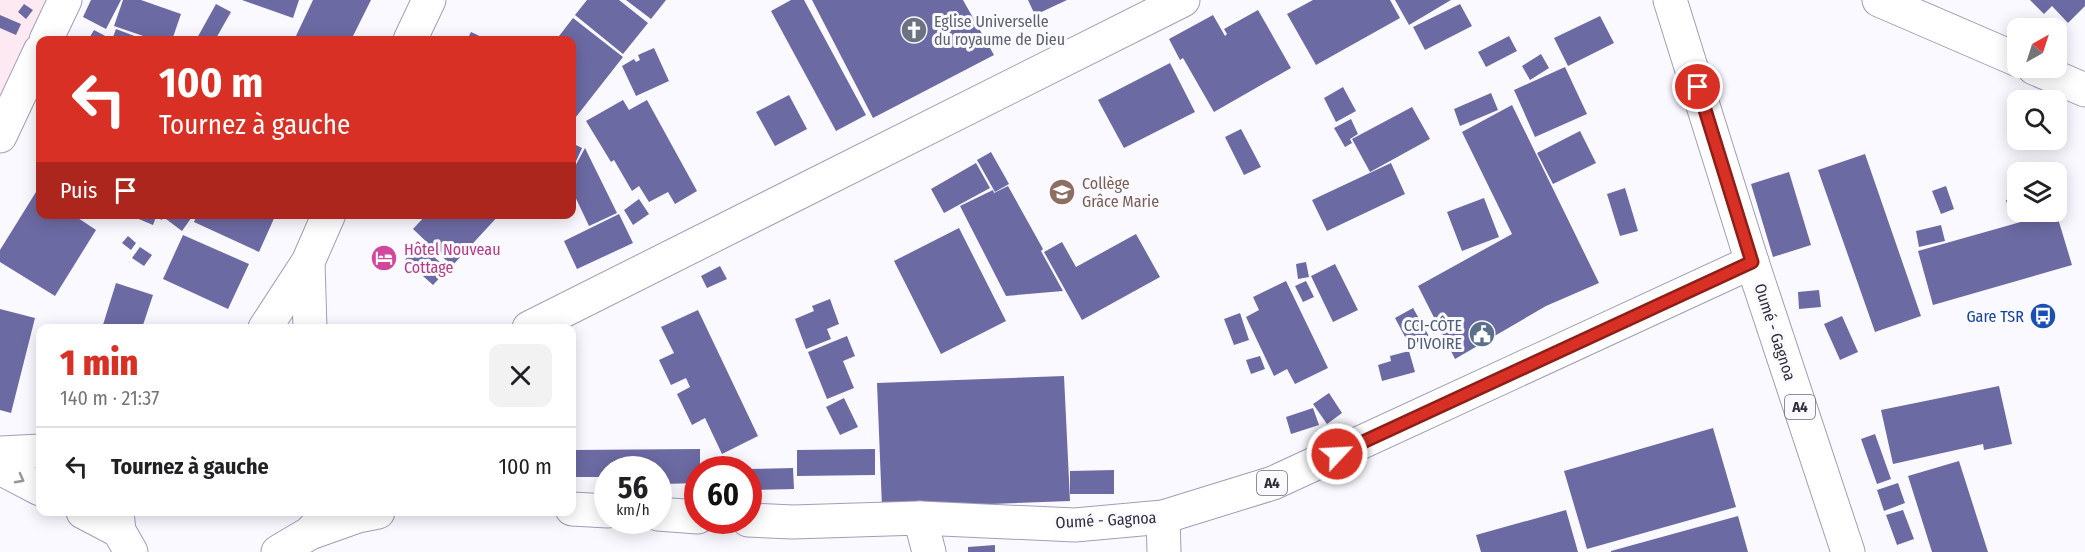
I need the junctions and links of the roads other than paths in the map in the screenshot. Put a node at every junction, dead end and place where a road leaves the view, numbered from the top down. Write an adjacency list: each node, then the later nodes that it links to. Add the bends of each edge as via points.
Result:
1 (65, 0): 6 (main road)
2 (429, 0): 7 (main road)
3 (1183, 0): 18 (main road)
4 (1670, 0): 15 (main road)
5 (1879, 0): 8 (main road)
6 (48, 36)
7 (412, 36)
8 (2007, 55)
9 (36, 60): 12 (main road)
10 (2057, 78): 11 (main road)
11 (2085, 90)
12 (0, 136)
13 (327, 219): 14 (main road)
14 (308, 262): 16 (main road); 17 (main road)
15 (1752, 262): 27 (main road, Oumé - Gagnoa / A4, via 1273,483); 35 (main road, Oumé - Gagnoa / A4)
16 (268, 324)
17 (310, 324)
18 (537, 324)
19 (36, 451): 20 (main road)
20 (0, 453)
21 (0, 468): 22 (main road, one-way to 22)
22 (36, 487)
23 (576, 509): 24 (main road)
24 (594, 510)
25 (89, 516): 31 (main road)
26 (358, 516): 30 (main road)
27 (1163, 517): 28 (main road, Oumé - Gagnoa / A4, via 1075,525); 34 (main road)
28 (920, 518): 29 (main road, Oumé - Gagnoa / A4); 33 (main road)
29 (762, 521)
30 (320, 522): 32 (main road)
31 (125, 540)
32 (278, 552)
33 (929, 552)
34 (1164, 552)
35 (1848, 552)

